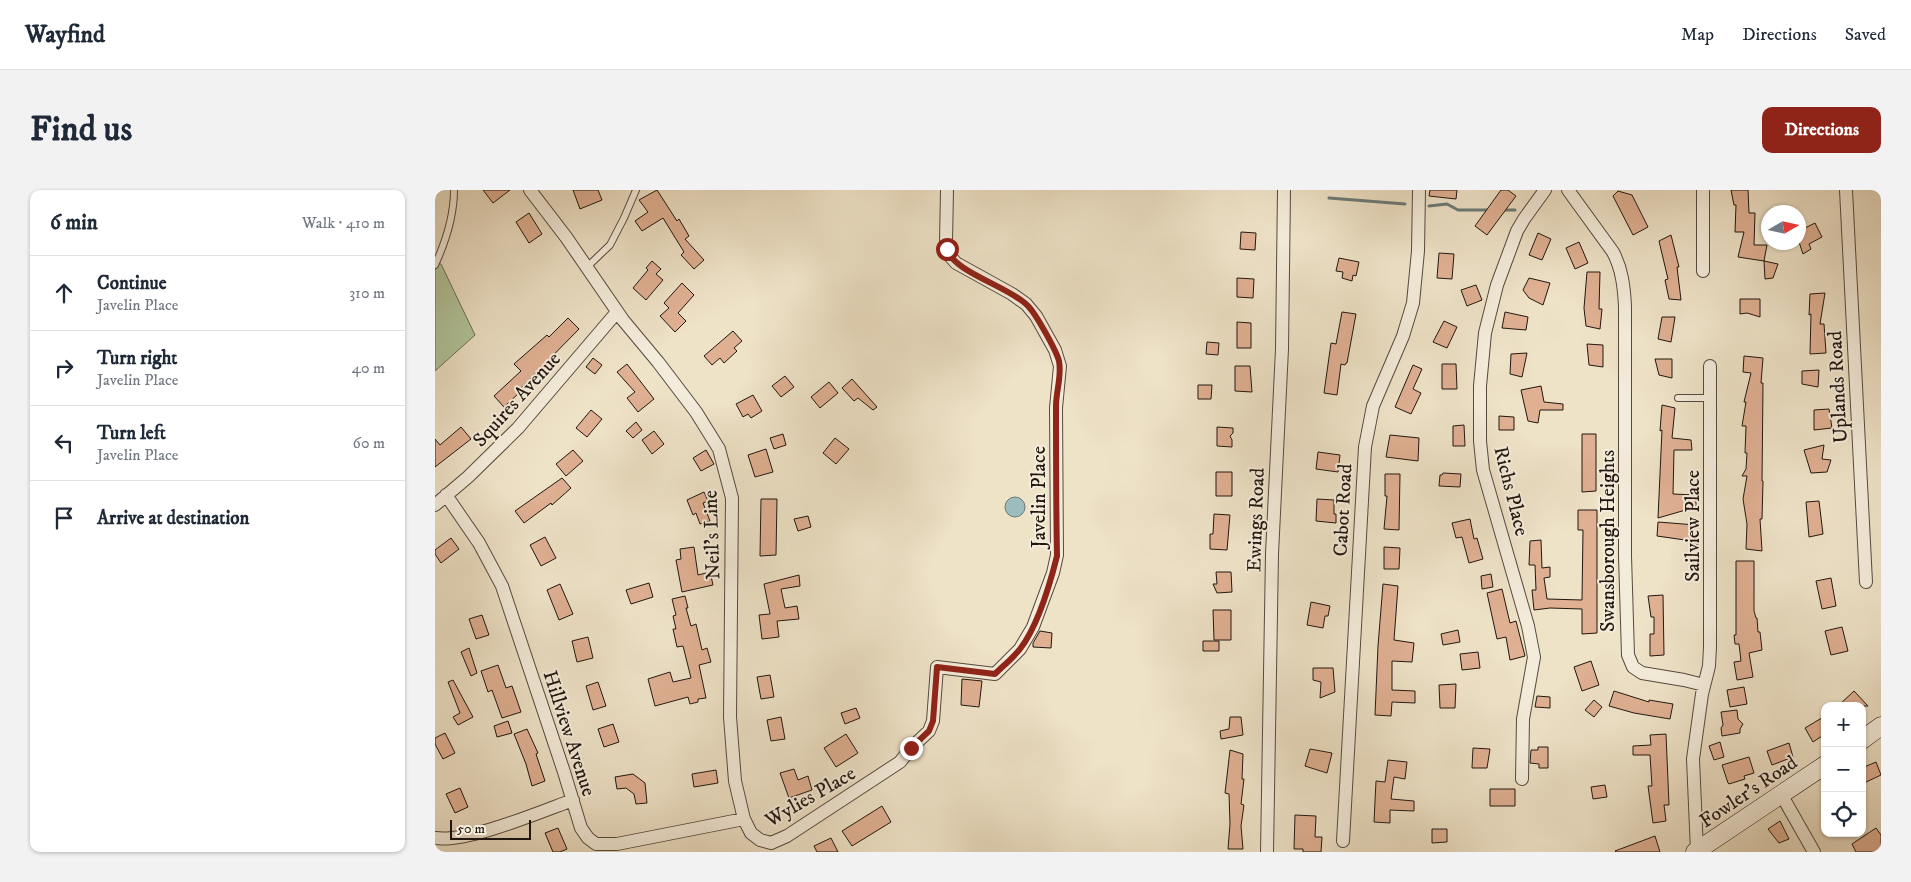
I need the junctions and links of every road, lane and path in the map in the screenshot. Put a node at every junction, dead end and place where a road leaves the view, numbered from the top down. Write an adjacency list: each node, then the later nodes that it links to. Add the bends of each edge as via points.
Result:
1 (454, 190): 11 (lane, via 446,239)
2 (530, 190): 12 (street, Neil's Line)
3 (635, 190): 12 (lane, via 610,245)
4 (947, 190): 24 (street, Javelin Place, via 946,242 949,254 956,263 1026,304 1057,355 1060,373 1056,408 1057,556 1033,627 1020,649 995,674 937,667 933,721 929,731)
5 (1284, 190): 33 (street, Ewings Road, via 1282,349 1272,554)
6 (1419, 190): 31 (street, Cabot Road, via 1413,303 1399,348 1373,406 1365,447)
7 (1545, 190): 26 (street, Richs Place, via 1517,231 1497,285 1485,333 1480,386 1483,470 1533,650 1533,669 1523,719)
8 (1567, 190): 21 (street, Swansborough Heights, via 1613,252 1622,278 1625,306 1628,655 1633,667 1642,674)
9 (1703, 190): 13 (street)
10 (1846, 190): 20 (street, Uplands Road)
11 (435, 264)
12 (586, 268): 14 (street, Neil's Line)
13 (1703, 271)
14 (617, 312): 18 (street, Squires Avenue, via 518,428 468,478); 29 (street, Neil's Line, via 659,362 719,448 732,498 730,717 735,781)
15 (1710, 366): 17 (street, Sailview Place)
16 (1678, 398): 17 (lane)
17 (1710, 398): 21 (street, Sailview Place, via 1710,647)
18 (446, 495): 19 (street, Squires Avenue); 28 (street, Hillview Avenue, via 479,543 502,586)
19 (435, 505)
20 (1866, 582)
21 (1703, 685): 32 (street, via 1693,759)
22 (1881, 726): 23 (street)
23 (1866, 737)
24 (900, 762): 29 (street, Wylies Place, via 787,836 771,843 755,836)
25 (1821, 768): 27 (street, Fowler's Road)
26 (1522, 779)
27 (1781, 794): 32 (street, Fowler's Road); 34 (street)
28 (573, 800): 29 (street, Hillview Avenue, via 584,834 591,842 602,845); 30 (street, via 464,836)
29 (744, 819)
30 (435, 838)
31 (1343, 840)
32 (1696, 851)
33 (1267, 852)
34 (1814, 852)

